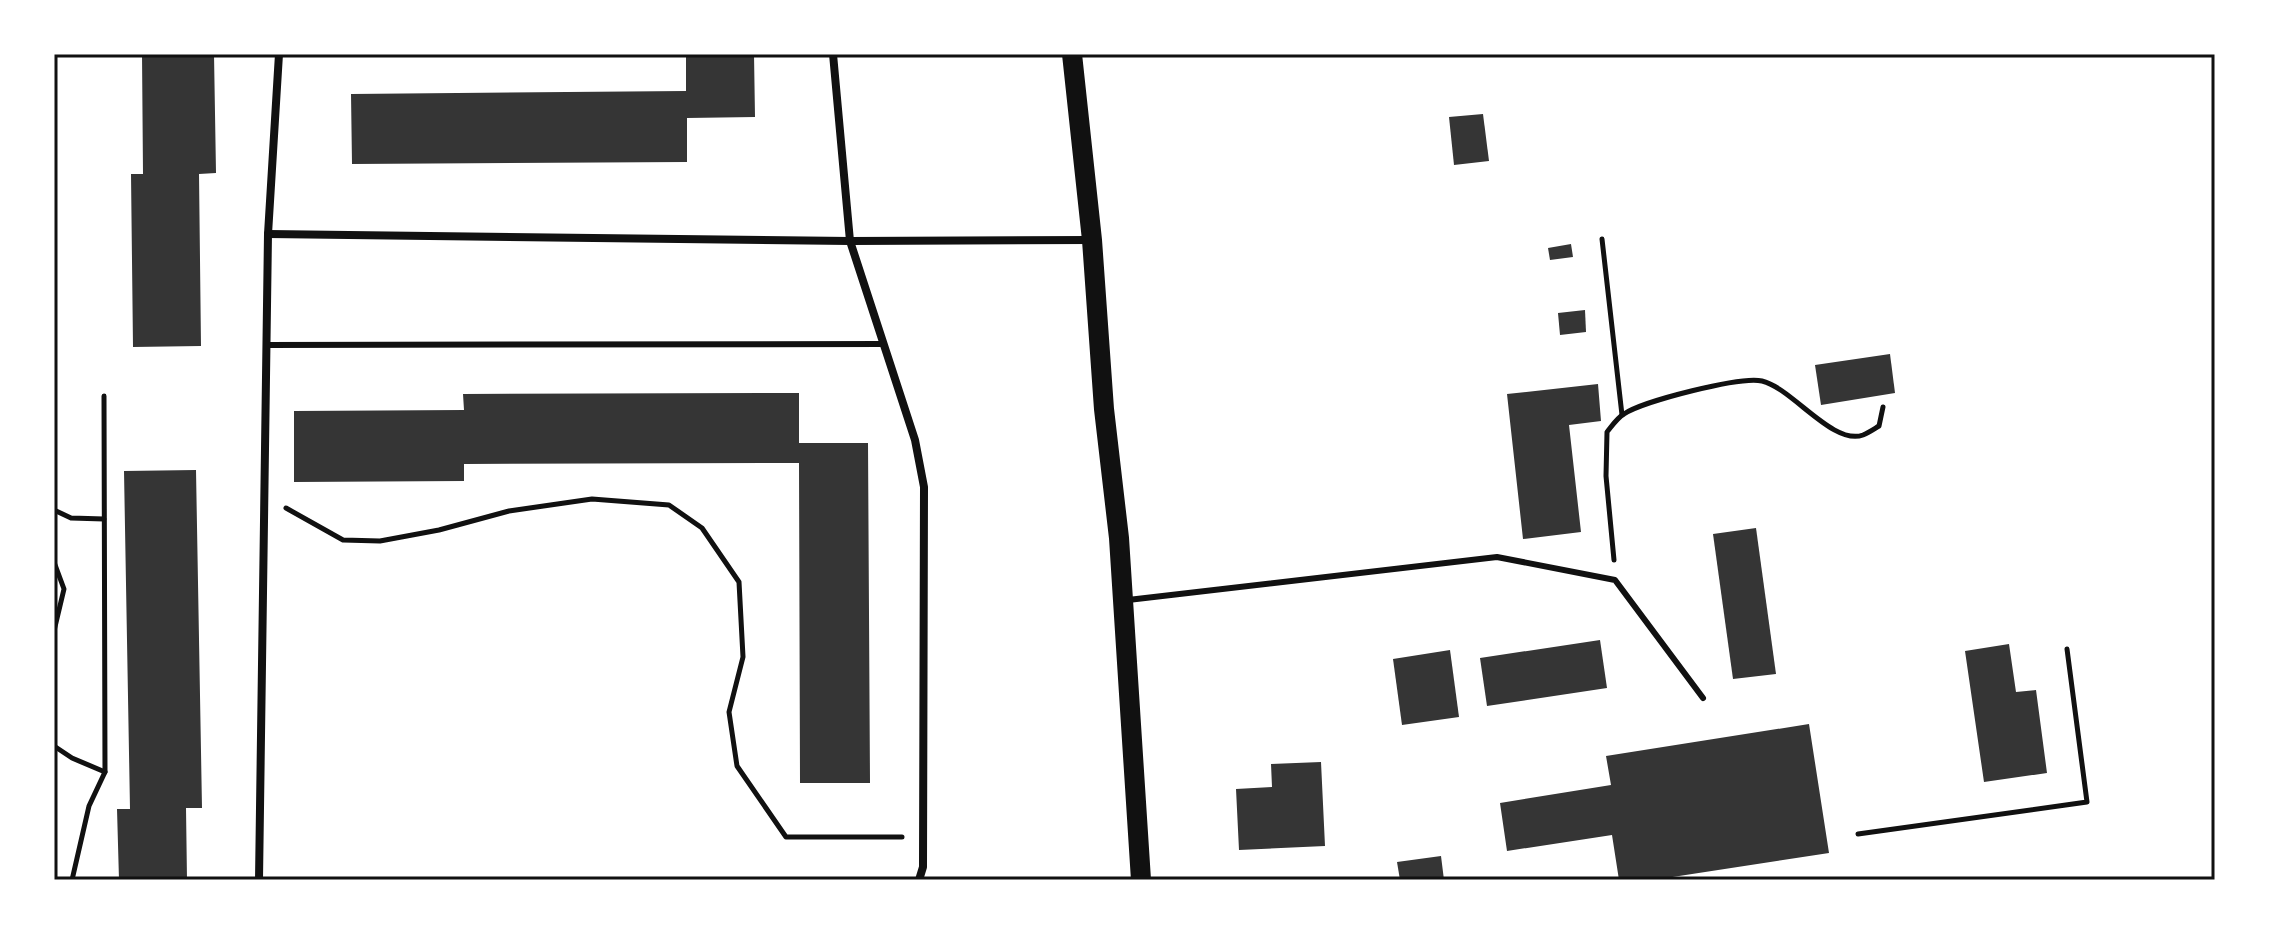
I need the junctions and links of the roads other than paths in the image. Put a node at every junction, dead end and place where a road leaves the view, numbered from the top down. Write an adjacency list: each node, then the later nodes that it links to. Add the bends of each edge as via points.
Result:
1 (279, 54): 4 (street)
2 (833, 54): 6 (street)
3 (1072, 54): 5 (main road)
4 (268, 234): 6 (street); 8 (street)
5 (1092, 240): 6 (street); 9 (main road)
6 (850, 241): 7 (street)
7 (882, 344): 8 (lane); 12 (street, via 915,440 924,487)
8 (266, 345): 11 (street)
9 (1124, 601): 10 (lane, via 1497,557 1615,580); 13 (main road)
10 (1703, 698)
11 (259, 880)
12 (919, 880)
13 (1141, 880)

